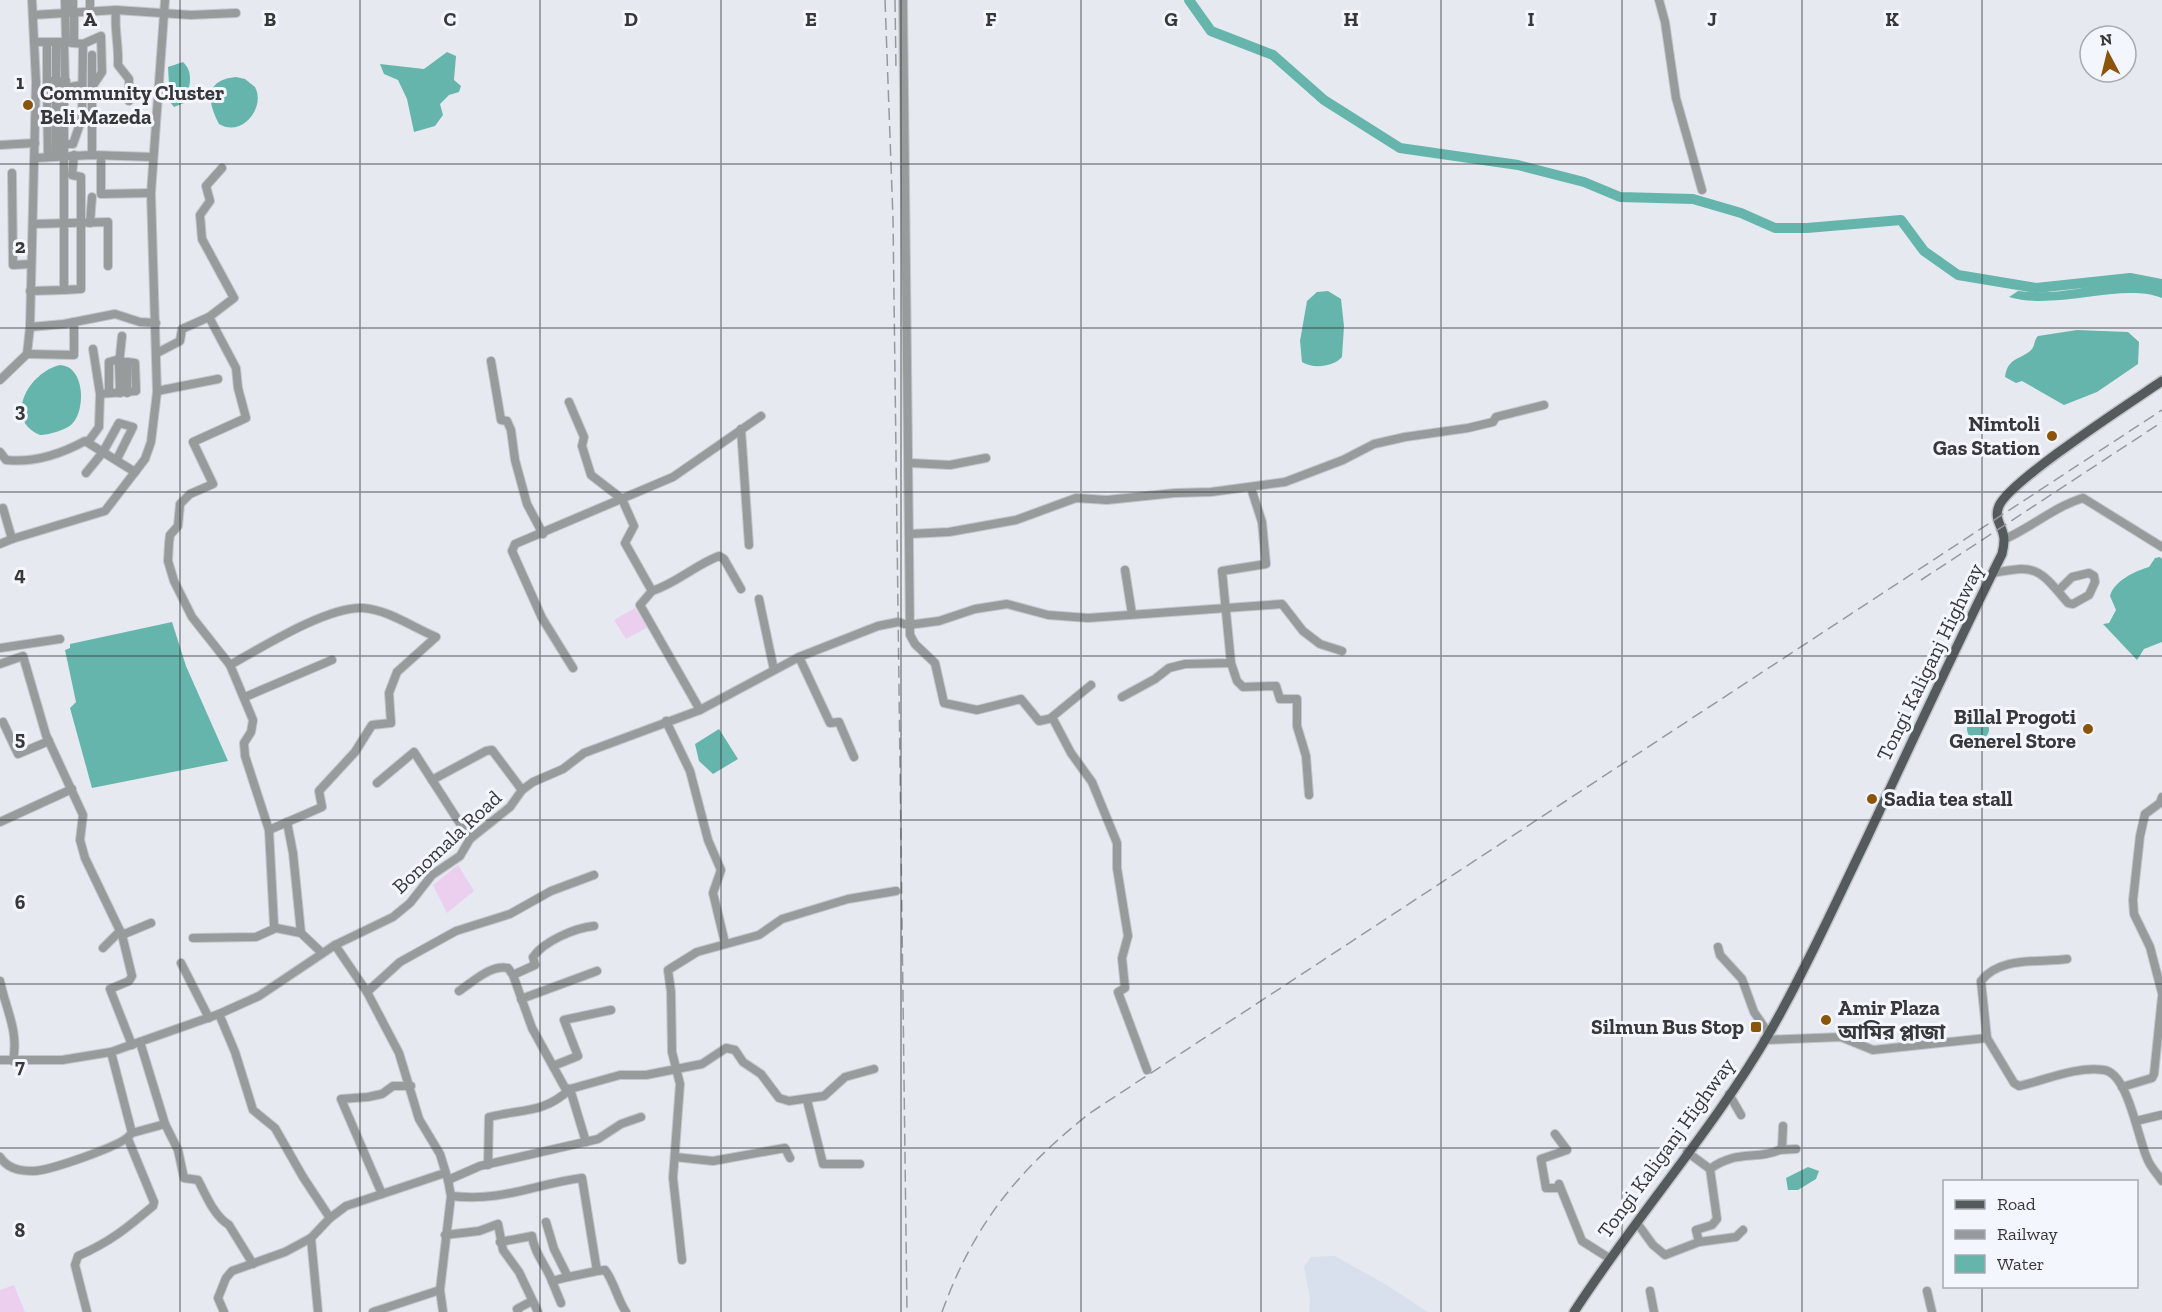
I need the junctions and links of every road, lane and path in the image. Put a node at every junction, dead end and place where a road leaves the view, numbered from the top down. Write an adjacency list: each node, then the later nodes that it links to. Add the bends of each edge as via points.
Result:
1 (33, 0): 13 (street)
2 (65, 0): 10 (street)
3 (73, 0): 10 (street)
4 (90, 0): 9 (street)
5 (165, 0): 11 (street)
6 (903, 0): 72 (street)
7 (1659, 0): 34 (street, via 1676,98)
8 (116, 10): 9 (street); 11 (street); 22 (street, via 118,65 129,79)
9 (90, 11): 10 (street)
10 (71, 13): 13 (street); 16 (street)
11 (164, 13): 12 (street); 30 (street)
12 (236, 13)
13 (33, 15): 14 (street)
14 (35, 42): 15 (street); 23 (street)
15 (47, 42): 16 (street); 18 (street)
16 (69, 43): 19 (street); 20 (street); 21 (street, via 100,36 102,72)
17 (92, 56): 21 (street)
18 (47, 81): 19 (street); 28 (street)
19 (61, 85): 20 (street); 24 (street); 28 (street)
20 (82, 85): 24 (street, via 82,118 74,144)
21 (92, 87): 27 (street)
22 (129, 101)
23 (35, 143): 25 (street); 31 (street)
24 (64, 144): 28 (street)
25 (0, 145)
26 (74, 155): 27 (street); 28 (street); 37 (street, via 72,176 81,177)
27 (92, 155): 29 (street)
28 (56, 156): 31 (street); 39 (street)
29 (101, 156): 30 (street); 35 (street, via 100,194)
30 (153, 157): 35 (street)
31 (35, 158): 38 (street)
32 (222, 168): 44 (street, via 206,186 210,201 200,215 202,239 234,298)
33 (12, 173): 40 (street, via 13,265)
34 (1702, 190)
35 (151, 193): 46 (street)
36 (92, 197): 37 (street)
37 (86, 223): 39 (street); 41 (street, via 108,219); 42 (street, via 81,289)
38 (33, 224): 39 (street); 40 (street)
39 (63, 224): 42 (street)
40 (31, 264): 43 (street)
41 (108, 266)
42 (64, 290): 43 (street)
43 (30, 291): 47 (street)
44 (209, 317): 50 (street, via 182,329 180,341); 102 (street, via 236,368 246,418 193,442 213,484 190,494 180,504 168,561 192,617)
45 (74, 322): 46 (street, via 115,314); 47 (street); 51 (street, via 74,355)
46 (156, 323): 50 (street)
47 (30, 327): 51 (street)
48 (122, 336): 52 (street)
49 (93, 349): 55 (street)
50 (157, 353): 59 (street)
51 (27, 354): 57 (street)
52 (122, 361): 54 (street); 61 (street); 61 (street, via 136,365 136,391)
53 (492, 361): 79 (street, via 501,420 507,421 511,430 527,504)
54 (109, 362): 55 (street); 60 (street)
55 (96, 370): 62 (street)
56 (218, 379): 59 (street)
57 (0, 380)
58 (2162, 381): 82 (main road, Tongi Kaliganj Highway, via 2004,496 1997,520)
59 (157, 391): 73 (street, via 151,442)
60 (109, 393): 61 (street); 62 (street)
61 (124, 393)
62 (100, 394): 67 (street, via 99,427)
63 (569, 402): 76 (street, via 584,436 582,446 591,475)
64 (1544, 405): 75 (street, via 1468,428 1374,444 1285,482)
65 (761, 416): 66 (street)
66 (741, 429): 76 (street, via 673,477); 84 (street)
67 (88, 442): 68 (street, via 57,454 17,461 6,460); 69 (street)
68 (0, 452)
69 (102, 452): 71 (street); 71 (street, via 119,423 134,424); 74 (street)
70 (986, 458): 72 (street, via 950,465)
71 (117, 459): 73 (street)
72 (910, 463): 80 (street)
73 (135, 472): 81 (street, via 105,511)
74 (86, 473)
75 (1251, 488): 80 (street, via 1107,501 1076,498 1016,520 949,532); 92 (street, via 1262,522 1266,564 1223,569)
76 (622, 499): 79 (street); 89 (street, via 634,525 625,543)
77 (0, 509): 78 (street, via 3,508)
78 (4, 527): 81 (street)
79 (543, 534): 103 (street, via 515,544 512,550 542,618)
80 (909, 534): 94 (street)
81 (12, 539): 83 (street)
82 (2004, 539): 85 (street, via 2083,498); 87 (main road, Tongi Kaliganj Highway)
83 (0, 544)
84 (749, 545)
85 (2162, 547)
86 (1125, 570): 93 (street)
87 (1993, 573): 90 (street, via 2029,568 2038,571); 149 (main road, Tongi Kaliganj Highway, via 1801,976)
88 (741, 589): 89 (street, via 719,556)
89 (652, 591): 108 (street, via 640,605)
90 (2058, 591): 90 (street, via 2068,603 2077,602 2089,595 2094,576 2089,573 2072,577)
91 (759, 599): 104 (street)
92 (1224, 607): 93 (street, Bonomala Road); 97 (street, Bonomala Road, via 1286,605 1303,631 1320,644); 100 (street)
93 (1132, 614): 94 (street, Bonomala Road, via 1088,618 1048,615 1001,604)
94 (908, 625): 98 (street, Bonomala Road, via 898,622 878,626); 109 (street, via 915,644 938,669 944,703 978,710 1021,699 1039,721)
95 (60, 639): 96 (street)
96 (0, 648)
97 (1342, 651)
98 (799, 657): 104 (street, Bonomala Road); 113 (street, via 830,723 839,722)
99 (332, 660): 106 (street)
100 (1231, 663): 107 (street, via 1169,668); 118 (street, via 1243,687 1276,686 1280,699 1297,699 1297,726 1306,756)
101 (0, 664): 112 (street, via 23,656)
102 (230, 665): 106 (street); 121 (street, via 327,616 362,608 391,615 436,637 397,672 389,693 391,723 372,725 355,752 319,791 322,807)
103 (573, 668)
104 (774, 670): 108 (street, Bonomala Road)
105 (1091, 685): 109 (street, via 1054,712)
106 (245, 697): 122 (street, via 253,720 244,743 245,756)
107 (1122, 697)
108 (700, 710): 110 (street, Bonomala Road)
109 (1053, 718): 158 (street, via 1092,782 1117,843 1128,936 1122,958 1125,988 1118,992)
110 (666, 721): 117 (street, Bonomala Road, via 584,753); 132 (street, via 690,771 708,840 721,870 713,893)
111 (3, 722): 112 (street, via 18,754)
112 (49, 741): 116 (street)
113 (855, 758)
114 (432, 780): 115 (street, via 414,752); 117 (street, via 492,750); 123 (street)
115 (377, 783)
116 (72, 789): 120 (street); 129 (street, via 83,815 80,840 85,858)
117 (522, 790): 123 (street, Bonomala Road, via 517,801)
118 (1309, 795)
119 (2162, 797): 144 (street, via 2145,813 2133,900 2134,914 2150,947)
120 (0, 822)
121 (287, 822): 122 (street); 130 (street)
122 (269, 830): 128 (street)
123 (470, 839): 133 (street, Bonomala Road, via 460,856 432,875 393,917)
124 (594, 875): 143 (street, via 551,891 510,914 456,931 400,962)
125 (896, 891): 132 (street, via 826,904 782,919 759,935)
126 (151, 923): 129 (street)
127 (594, 926): 140 (street, via 554,941 533,957 535,965)
128 (276, 928): 130 (street); 131 (street, via 256,937)
129 (121, 933): 135 (street); 151 (street, via 132,978 112,987 110,992)
130 (301, 933): 136 (street)
131 (193, 938)
132 (725, 943): 156 (street, via 697,952 668,970)
133 (335, 945): 136 (street, Bonomala Road); 143 (street)
134 (1719, 947): 149 (street, via 1720,955 1742,979)
135 (103, 948)
136 (322, 953): 147 (street, Bonomala Road, via 259,996)
137 (2067, 959): 150 (street, via 2028,960 1986,974 1981,981)
138 (182, 963): 148 (street)
139 (597, 971): 145 (street)
140 (513, 975): 142 (street, via 508,968 490,970); 145 (street)
141 (0, 981): 154 (street, via 14,1024)
142 (459, 991)
143 (367, 992): 159 (street, via 399,1053)
144 (2162, 995): 160 (street, via 2154,1074)
145 (521, 999): 155 (street)
146 (611, 1010): 155 (street, via 564,1020 578,1056)
147 (219, 1014): 148 (street, Bonomala Road); 186 (street, via 253,1110 275,1128)
148 (209, 1018): 151 (street, Bonomala Road)
149 (1766, 1037): 150 (street, via 1841,1037 1873,1050); 162 (main road, Tongi Kaliganj Highway)
150 (1987, 1038): 160 (street, via 2019,1086 2090,1069 2113,1073)
151 (136, 1043): 152 (street, Bonomala Road); 168 (street)
152 (111, 1052): 154 (street, Bonomala Road, via 62,1060); 171 (street)
153 (0, 1060): 154 (street, Bonomala Road)
154 (13, 1061)
155 (554, 1066): 161 (street, via 564,1088)
156 (675, 1069): 161 (street, via 620,1075); 163 (street, via 702,1064 730,1048 761,1074 779,1098); 177 (street, via 680,1100)
157 (874, 1069): 163 (street, via 845,1077 824,1096)
158 (1147, 1070)
159 (411, 1086): 182 (street, via 419,1119 440,1154); 184 (street, via 393,1086 382,1094 341,1099)
160 (2122, 1087): 167 (street)
161 (570, 1089): 172 (street); 180 (street, via 548,1105 524,1113 489,1117)
162 (1729, 1094): 164 (street); 175 (main road, Tongi Kaliganj Highway)
163 (807, 1100): 179 (street, via 823,1164)
164 (1741, 1114)
165 (2161, 1114): 167 (street)
166 (641, 1117): 172 (street)
167 (2136, 1121): 183 (street, via 2146,1156)
168 (165, 1124): 171 (street); 196 (street, via 178,1150 184,1178 198,1180)
169 (1783, 1126): 174 (street, via 1784,1146)
170 (1555, 1134): 194 (street, via 1567,1150 1541,1159 1546,1188 1559,1186 1582,1241)
171 (130, 1136): 176 (street, via 112,1148 36,1171 6,1165); 205 (street, via 154,1202 110,1242 78,1256 75,1265)
172 (586, 1143): 180 (street)
173 (1796, 1149): 174 (street)
174 (1779, 1150): 181 (street, via 1728,1157)
175 (1688, 1152): 181 (street); 188 (main road, Tongi Kaliganj Highway)
176 (0, 1157)
177 (675, 1157): 178 (street, via 712,1161 785,1148); 195 (street, via 674,1193)
178 (790, 1158)
179 (860, 1164)
180 (488, 1165): 182 (street)
181 (1710, 1169): 193 (street, via 1717,1219 1696,1230)
182 (447, 1176): 184 (street); 185 (street)
183 (2162, 1181)
184 (382, 1194): 186 (street, via 361,1199)
185 (451, 1196): 190 (street); 197 (street, via 476,1199 510,1195 582,1178)
186 (330, 1218): 191 (street)
187 (546, 1222): 198 (street)
188 (1637, 1223): 193 (street, via 1665,1256); 194 (main road, Tongi Kaliganj Highway)
189 (1743, 1230): 193 (street, via 1736,1237)
190 (445, 1235): 192 (street, via 479,1231 497,1223); 200 (street)
191 (311, 1238): 196 (street); 207 (street)
192 (500, 1242): 199 (street, via 532,1236); 203 (street)
193 (1699, 1242)
194 (1609, 1258): 213 (main road, Tongi Kaliganj Highway)
195 (682, 1260)
196 (253, 1264): 206 (street, via 232,1271 225,1278 218,1298)
197 (597, 1271): 198 (street); 212 (street, via 605,1270 609,1275 616,1298)
198 (568, 1277): 199 (street)
199 (552, 1281): 204 (street)
200 (440, 1290): 208 (street); 209 (street)
201 (1650, 1291): 214 (street)
202 (1927, 1291): 215 (street)
203 (532, 1301): 210 (street, via 517,1309); 211 (street)
204 (561, 1303)
205 (87, 1312)
206 (224, 1312)
207 (318, 1312)
208 (374, 1312)
209 (443, 1312)
210 (519, 1312)
211 (538, 1312)
212 (626, 1312)
213 (1574, 1312)
214 (1654, 1312)
215 (1932, 1312)

